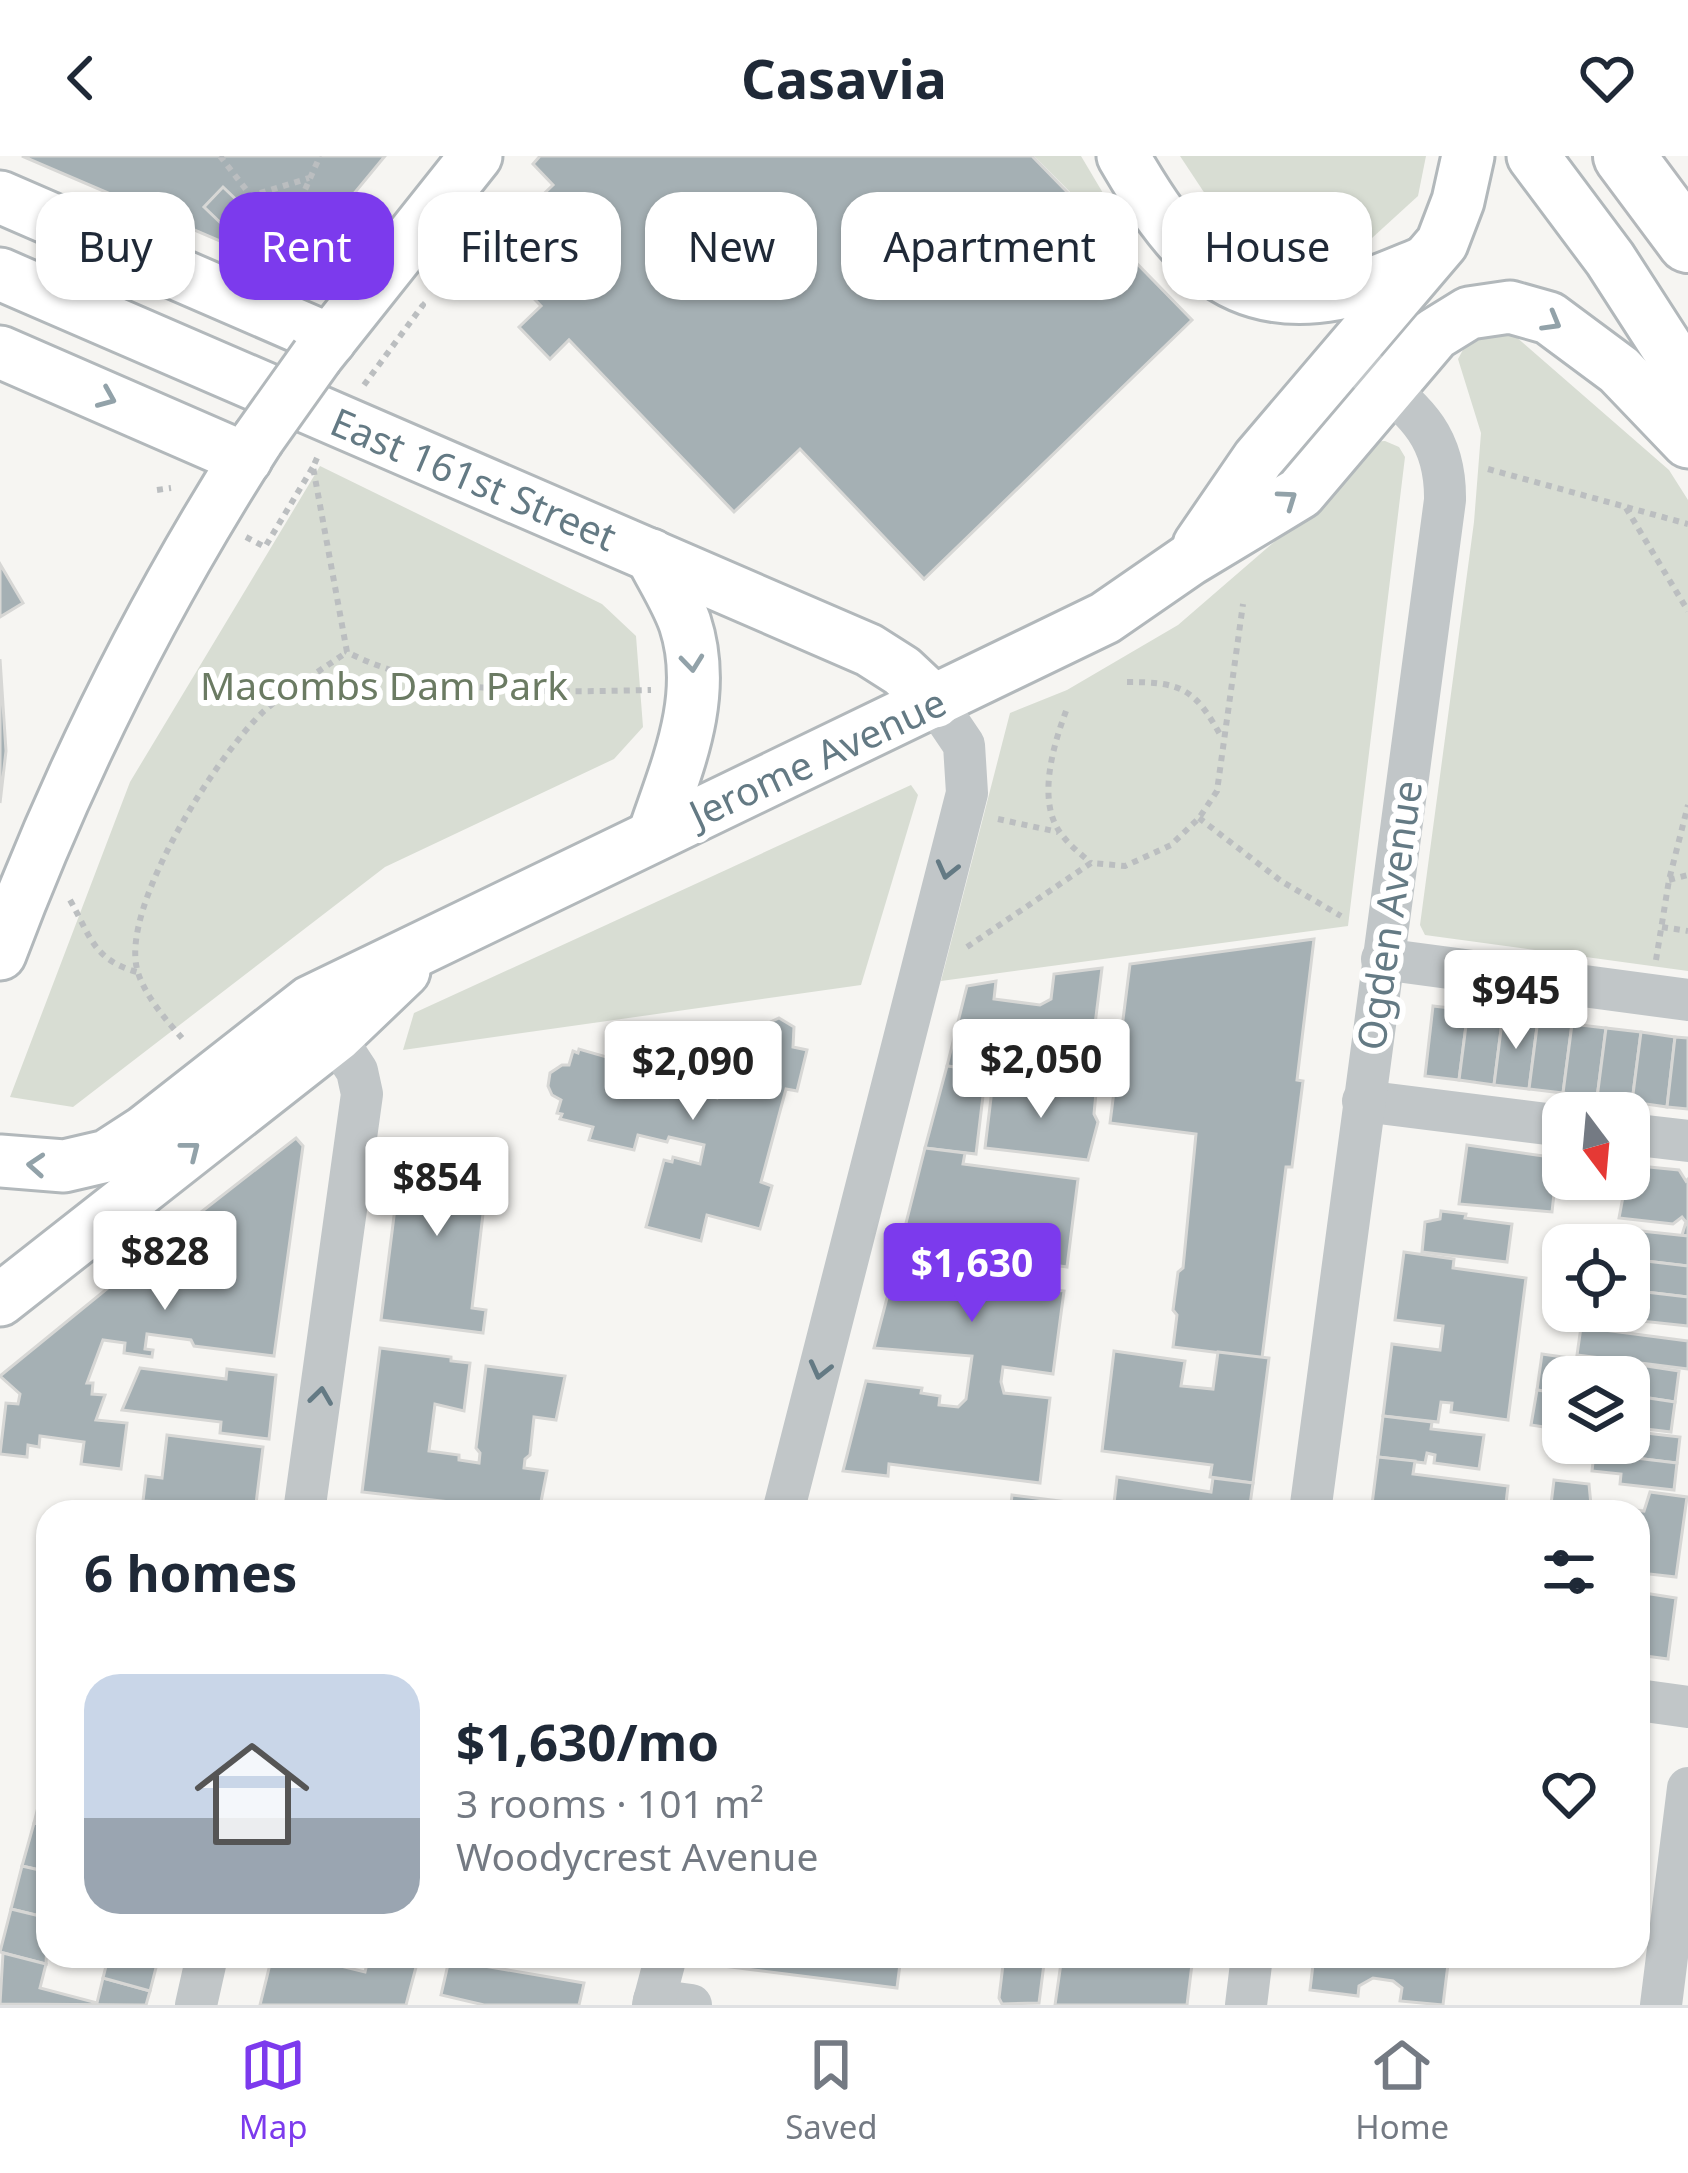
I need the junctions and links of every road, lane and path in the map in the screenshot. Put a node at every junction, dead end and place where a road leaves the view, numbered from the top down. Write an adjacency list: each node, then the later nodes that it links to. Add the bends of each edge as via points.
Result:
1 (220, 156): 8 (path, via 251,196)
2 (320, 156): 8 (path)
3 (476, 156): 14 (main road)
4 (1123, 156): 12 (main road, via 1170,230 1248,290 1293,299 1337,294)
5 (1468, 156): 12 (main road, Jerome Avenue, via 1452,222)
6 (1533, 156): 18 (main road)
7 (1624, 156): 11 (highway)
8 (309, 178): 9 (path)
9 (303, 192)
10 (0, 197): 15 (main road)
11 (1688, 242)
12 (1429, 260): 17 (main road, Jerome Avenue)
13 (0, 274): 31 (main road, East 161st Street)
14 (398, 285): 15 (main road); 19 (path, via 423,305)
15 (324, 348): 22 (main road, bridge)
16 (0, 352): 22 (main road, one-way to 22)
17 (1348, 356): 20 (street, Ogden Avenue); 32 (main road, Jerome Avenue, via 1258,459)
18 (1688, 380)
19 (362, 388)
20 (1388, 389): 21 (main road, Jerome Avenue, one-way to 21, via 1456,318 1526,308 1619,370); 32 (main road, Jerome Avenue, one-way to 20, via 1300,493); 55 (street, Ogden Avenue, via 1436,442 1445,482)
21 (1688, 442)
22 (252, 449): 54 (main road, via 107,704)
23 (319, 455): 24 (path)
24 (313, 467): 30 (path, via 265,547); 35 (path)
25 (1488, 469): 28 (path)
26 (171, 488): 27 (path)
27 (158, 490)
28 (1626, 508): 29 (path); 34 (path)
29 (1688, 524)
30 (246, 537)
31 (651, 555): 38 (main road, East 161st Street, via 869,650); 45 (main road, one-way to 45, via 682,616 695,691)
32 (1189, 560): 38 (main road, Jerome Avenue, via 1105,618)
33 (1244, 604): 40 (path)
34 (1688, 611)
35 (347, 652): 37 (path, via 380,669 448,681 541,692); 56 (path, via 264,712 202,785 133,935)
36 (1126, 682): 40 (path, via 1189,690)
37 (661, 690)
38 (935, 702): 45 (main road, Jerome Avenue); 67 (street, one-way to 67, via 964,746 967,793)
39 (1066, 711): 44 (path, via 1051,752)
40 (1222, 738): 42 (path, via 1216,791)
41 (1688, 805): 48 (path)
42 (1198, 818): 46 (path, via 1171,845 1125,866); 50 (path)
43 (998, 819): 44 (path)
44 (1058, 832): 46 (path)
45 (654, 834): 58 (main road, Jerome Avenue, via 437,939)
46 (1091, 863): 53 (path)
47 (1688, 875): 48 (path)
48 (1670, 880): 51 (path)
49 (69, 897): 56 (path, via 91,944 115,966)
50 (1341, 916)
51 (1661, 927): 52 (path); 57 (path)
52 (1688, 931)
53 (962, 950)
54 (0, 954)
55 (1382, 958): 57 (street); 60 (street, Ogden Avenue)
56 (137, 972): 59 (path)
57 (1669, 997)
58 (323, 1019): 64 (main road, Jerome Avenue, one-way to 64, via 107,1156 64,1166); 65 (main road, Jerome Avenue, one-way to 58); 66 (street, one-way to 58, via 361,1117 357,1071)
59 (182, 1038)
60 (1364, 1101): 61 (street); 68 (street, Ogden Avenue)
61 (1542, 1123)
62 (1650, 1136): 63 (street)
63 (1688, 1141)
64 (0, 1161)
65 (0, 1300)
66 (306, 1500)
67 (786, 1500)
68 (1312, 1500)
69 (1650, 1702): 70 (street)
70 (1688, 1707)
71 (1688, 1788): 78 (street)
72 (204, 1968): 76 (street)
73 (666, 1968): 75 (street)
74 (1251, 1968): 77 (street)
75 (666, 2003)
76 (196, 2005)
77 (1246, 2005)
78 (1661, 2005)

